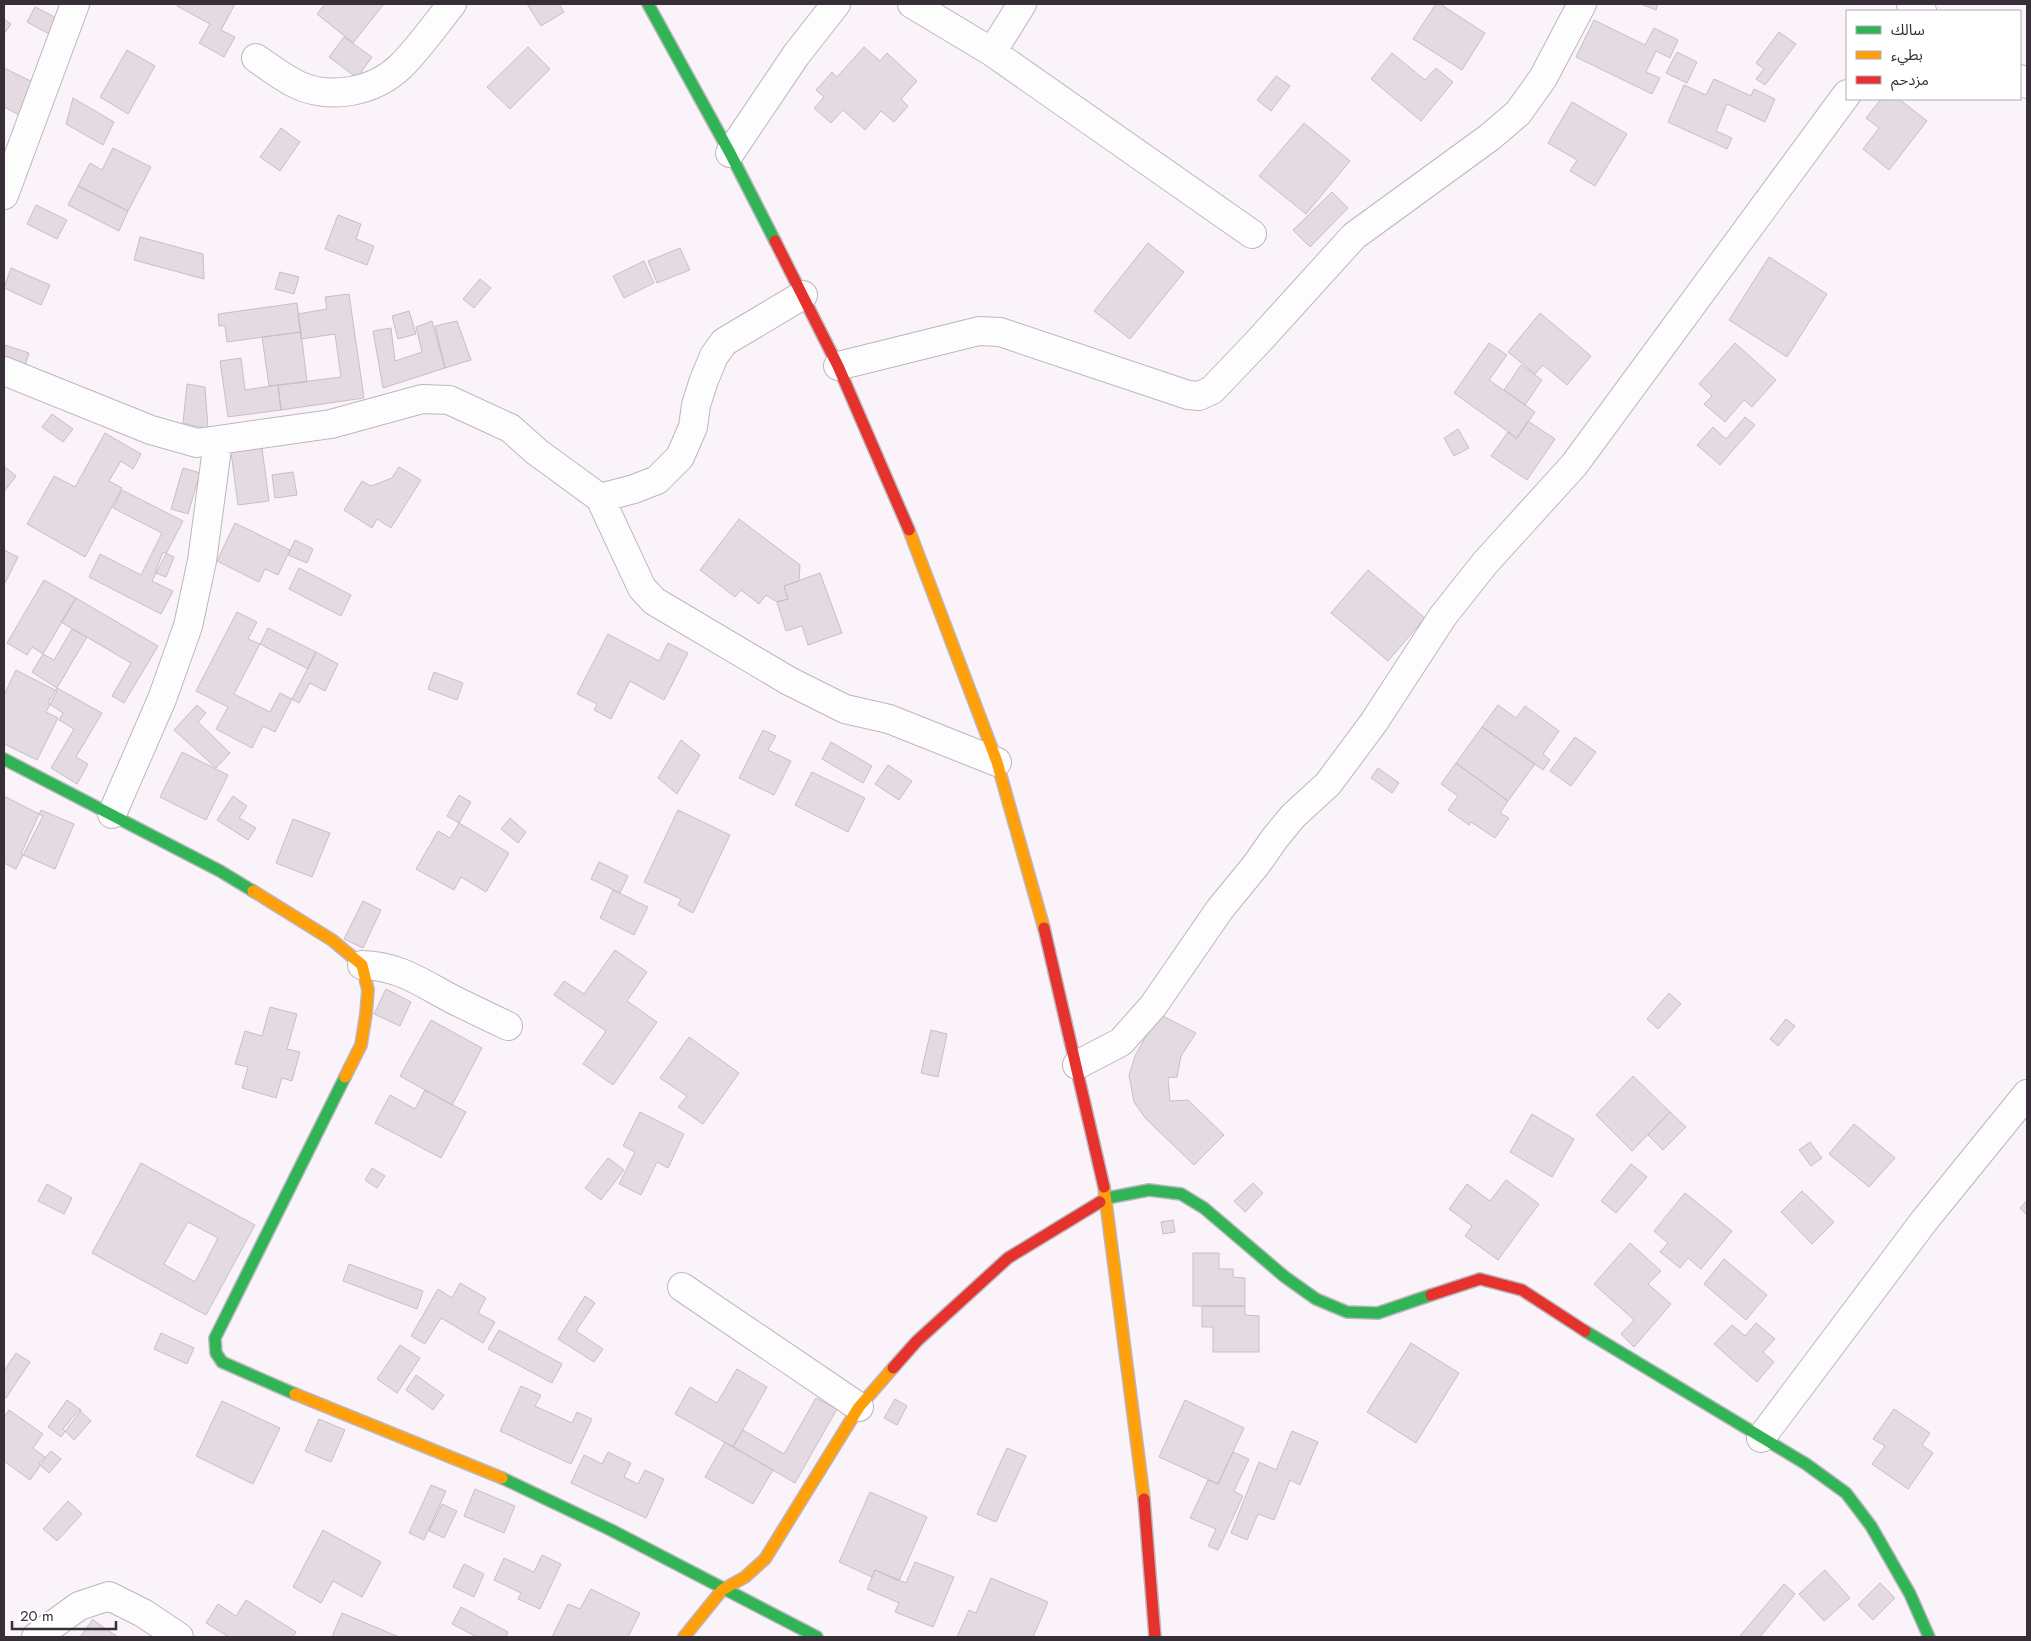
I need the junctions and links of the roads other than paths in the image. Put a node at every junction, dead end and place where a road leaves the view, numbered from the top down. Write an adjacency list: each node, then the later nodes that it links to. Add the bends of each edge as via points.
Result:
1 (452, 4): 9 (street, via 399,67 375,83 347,93 323,93 297,85)
2 (648, 4): 11 (street)
3 (836, 4): 11 (street, via 796,55)
4 (912, 4): 8 (street)
5 (1022, 4): 8 (street)
6 (1582, 4): 15 (street, via 1543,78 1518,113 1354,236 1212,390 1199,396 1188,395 1000,332 979,331)
7 (72, 5): 12 (street)
8 (992, 52): 13 (street)
9 (256, 58)
10 (1846, 95): 24 (street, via 1574,465 1485,563 1442,616 1374,722 1328,784 1275,838 1220,909 1153,1006 1121,1042)
11 (730, 153): 14 (street)
12 (4, 195)
13 (1252, 234)
14 (803, 295): 15 (street); 18 (street, via 724,342 704,380 693,427 680,457 657,480 634,490)
15 (838, 366): 20 (street, via 911,534)
16 (4, 371): 17 (street, via 152,430 197,442)
17 (218, 441): 18 (street, via 331,424 422,399 449,400 510,428); 21 (street, via 202,562 188,626 162,699)
18 (600, 498): 20 (street, via 642,588 654,601 789,681 845,708 889,719)
19 (4, 759): 21 (street)
20 (997, 762): 24 (street, via 1044,927)
21 (112, 814): 22 (street, via 220,871 332,940)
22 (362, 965): 23 (street, via 406,973); 30 (street, via 368,990 360,1045 215,1338 216,1353 222,1362 237,1369 557,1503)
23 (508, 1026)
24 (1077, 1065): 26 (street)
25 (2027, 1094): 29 (street, via 1924,1221)
26 (1107, 1198): 28 (street, via 1008,1258 917,1341); 29 (street, via 1149,1190 1181,1194 1204,1208 1285,1277 1316,1299 1347,1312 1378,1313 1480,1279 1522,1290); 35 (street, via 1143,1482)
27 (682, 1287): 28 (street)
28 (860, 1407): 30 (street, via 765,1559 745,1577)
29 (1761, 1438): 36 (street, via 1806,1464 1846,1493 1871,1526 1910,1594)
30 (722, 1590): 33 (street); 34 (street)
31 (36, 1637): 32 (street, via 79,1606 109,1596)
32 (179, 1637)
33 (684, 1637)
34 (817, 1637)
35 (1155, 1637)
36 (1929, 1637)

